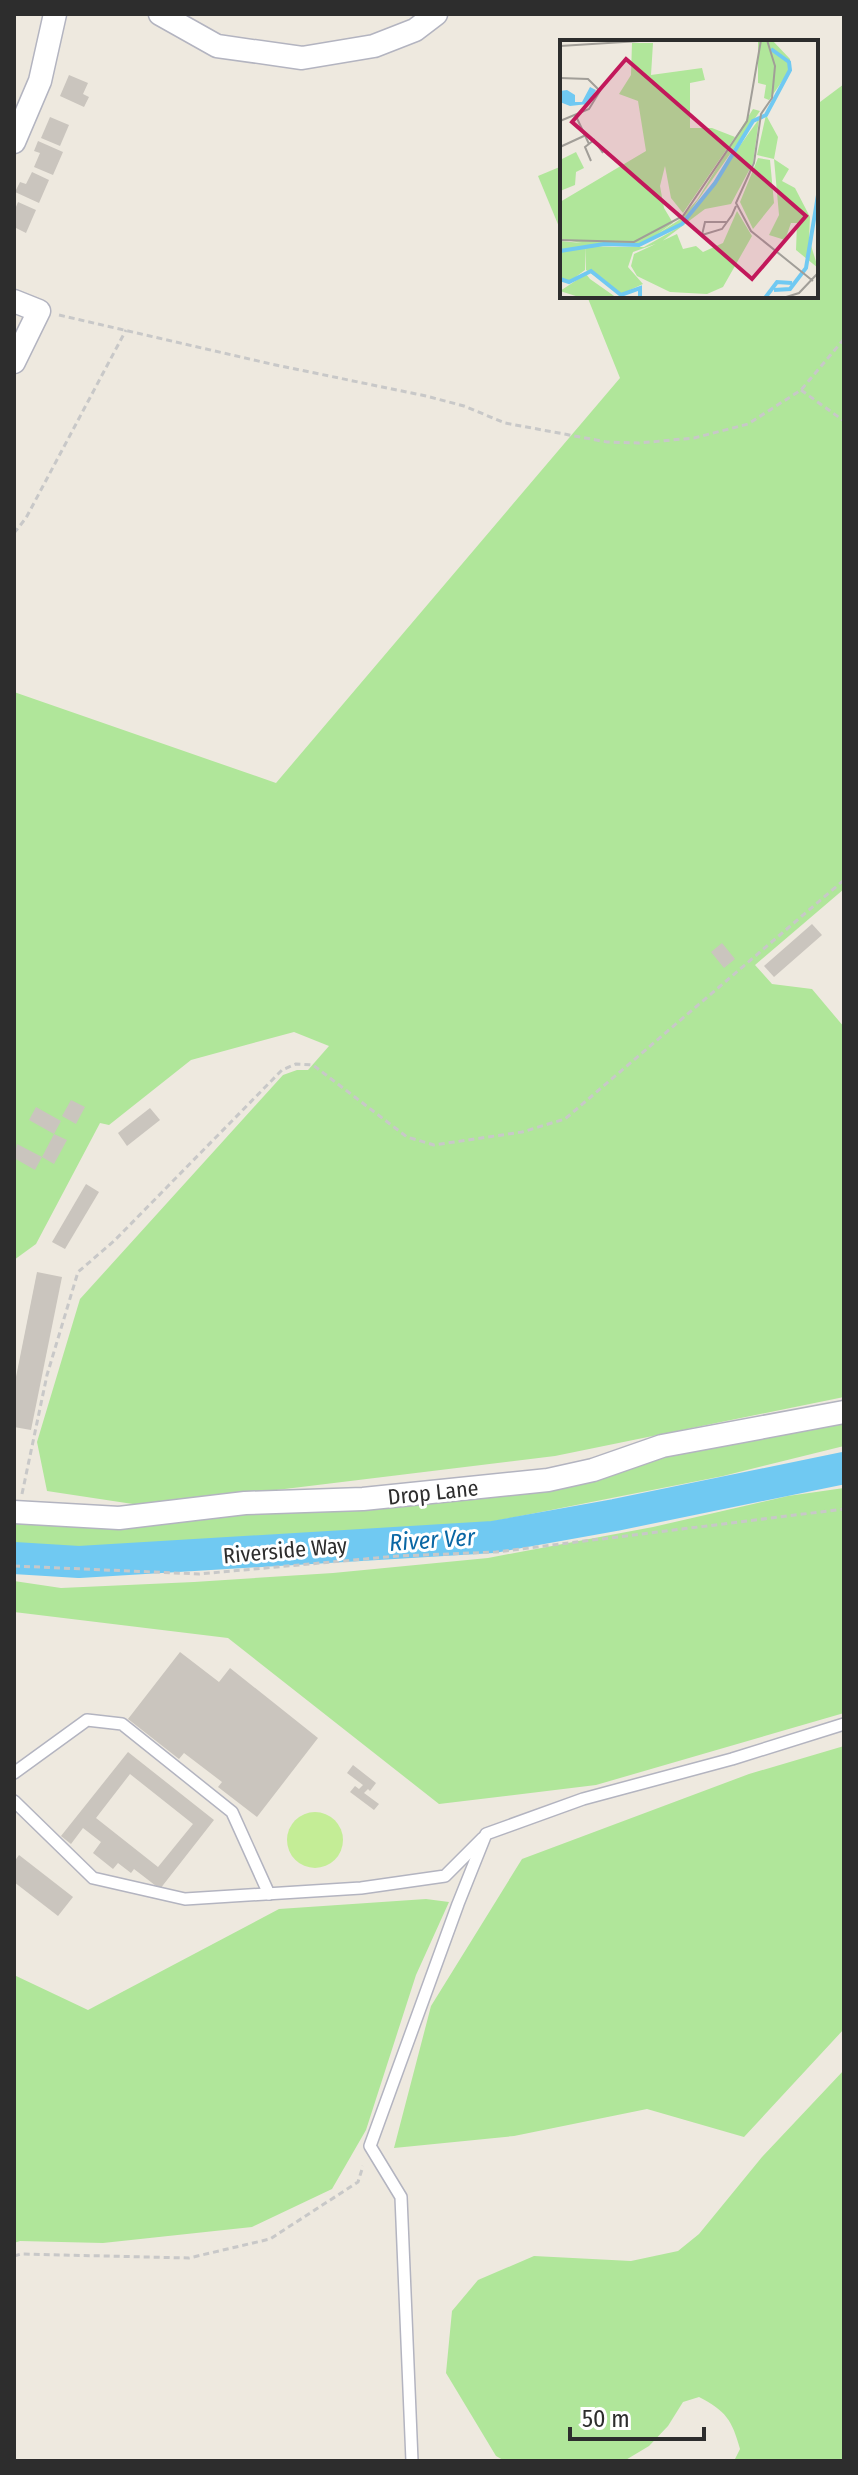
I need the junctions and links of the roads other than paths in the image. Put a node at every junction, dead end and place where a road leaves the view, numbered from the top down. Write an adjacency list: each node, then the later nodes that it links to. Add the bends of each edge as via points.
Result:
1 (55, 14): 4 (street, via 40,81)
2 (160, 14): 3 (street, via 217,46 302,58 374,46 415,30)
3 (436, 14)
4 (14, 142)
5 (14, 301): 6 (street, via 39,311)
6 (14, 362)
7 (844, 1412): 8 (street, Drop Lane, via 662,1446 548,1480 119,1518)
8 (16, 1512)
9 (844, 1724): 12 (lane, via 583,1799)
10 (14, 1773): 13 (lane, via 87,1720 122,1724 232,1812)
11 (14, 1801): 13 (lane, via 93,1878 185,1899)
12 (486, 1834): 13 (lane, via 445,1876); 14 (lane, via 370,2146 401,2197)
13 (269, 1894)
14 (412, 2461)

